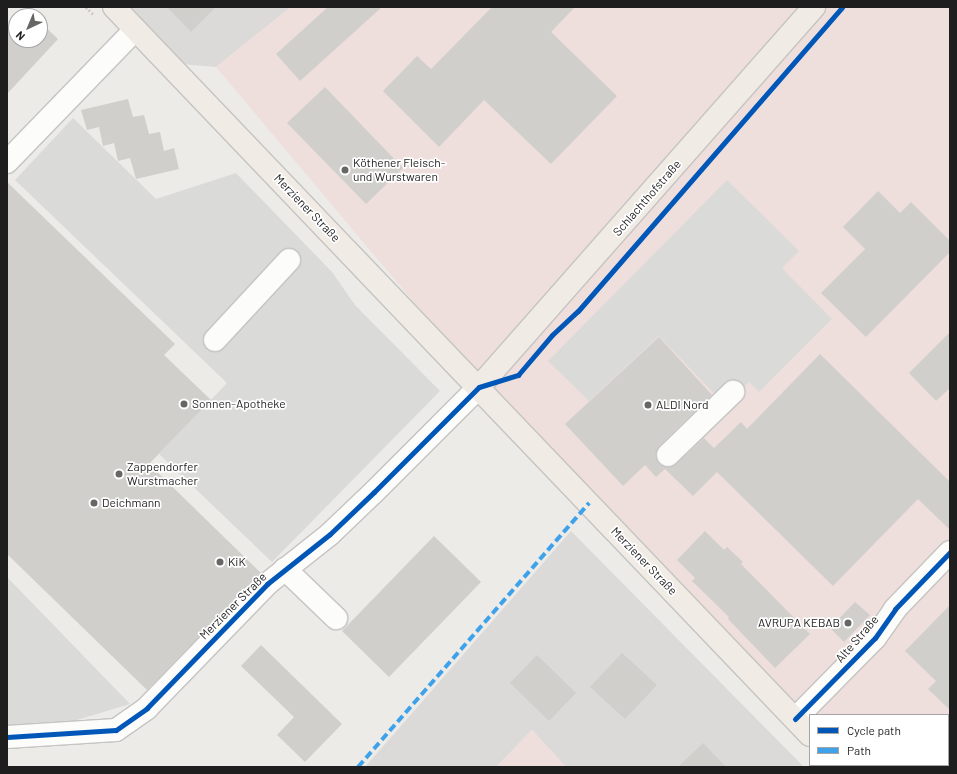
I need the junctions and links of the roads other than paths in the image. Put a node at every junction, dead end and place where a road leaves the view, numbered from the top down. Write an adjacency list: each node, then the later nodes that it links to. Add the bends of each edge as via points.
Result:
1 (114, 7): 3 (main road, Merziener Straße)
2 (814, 7): 7 (main road, Schlachthofstraße)
3 (135, 30): 4 (street); 7 (main road, Merziener Straße)
4 (7, 162)
5 (289, 260): 6 (street)
6 (215, 340)
7 (479, 387): 11 (street, Merziener Straße, via 369,498 330,534); 13 (main road, Merziener Straße)
8 (733, 392): 9 (street)
9 (668, 455)
10 (950, 552): 13 (street, Alte Straße, via 895,609 875,638)
11 (285, 569): 12 (street); 15 (street, Merziener Straße, via 147,708 116,730)
12 (336, 618)
13 (795, 719): 14 (main road, Merziener Straße)
14 (809, 734)
15 (7, 737)

